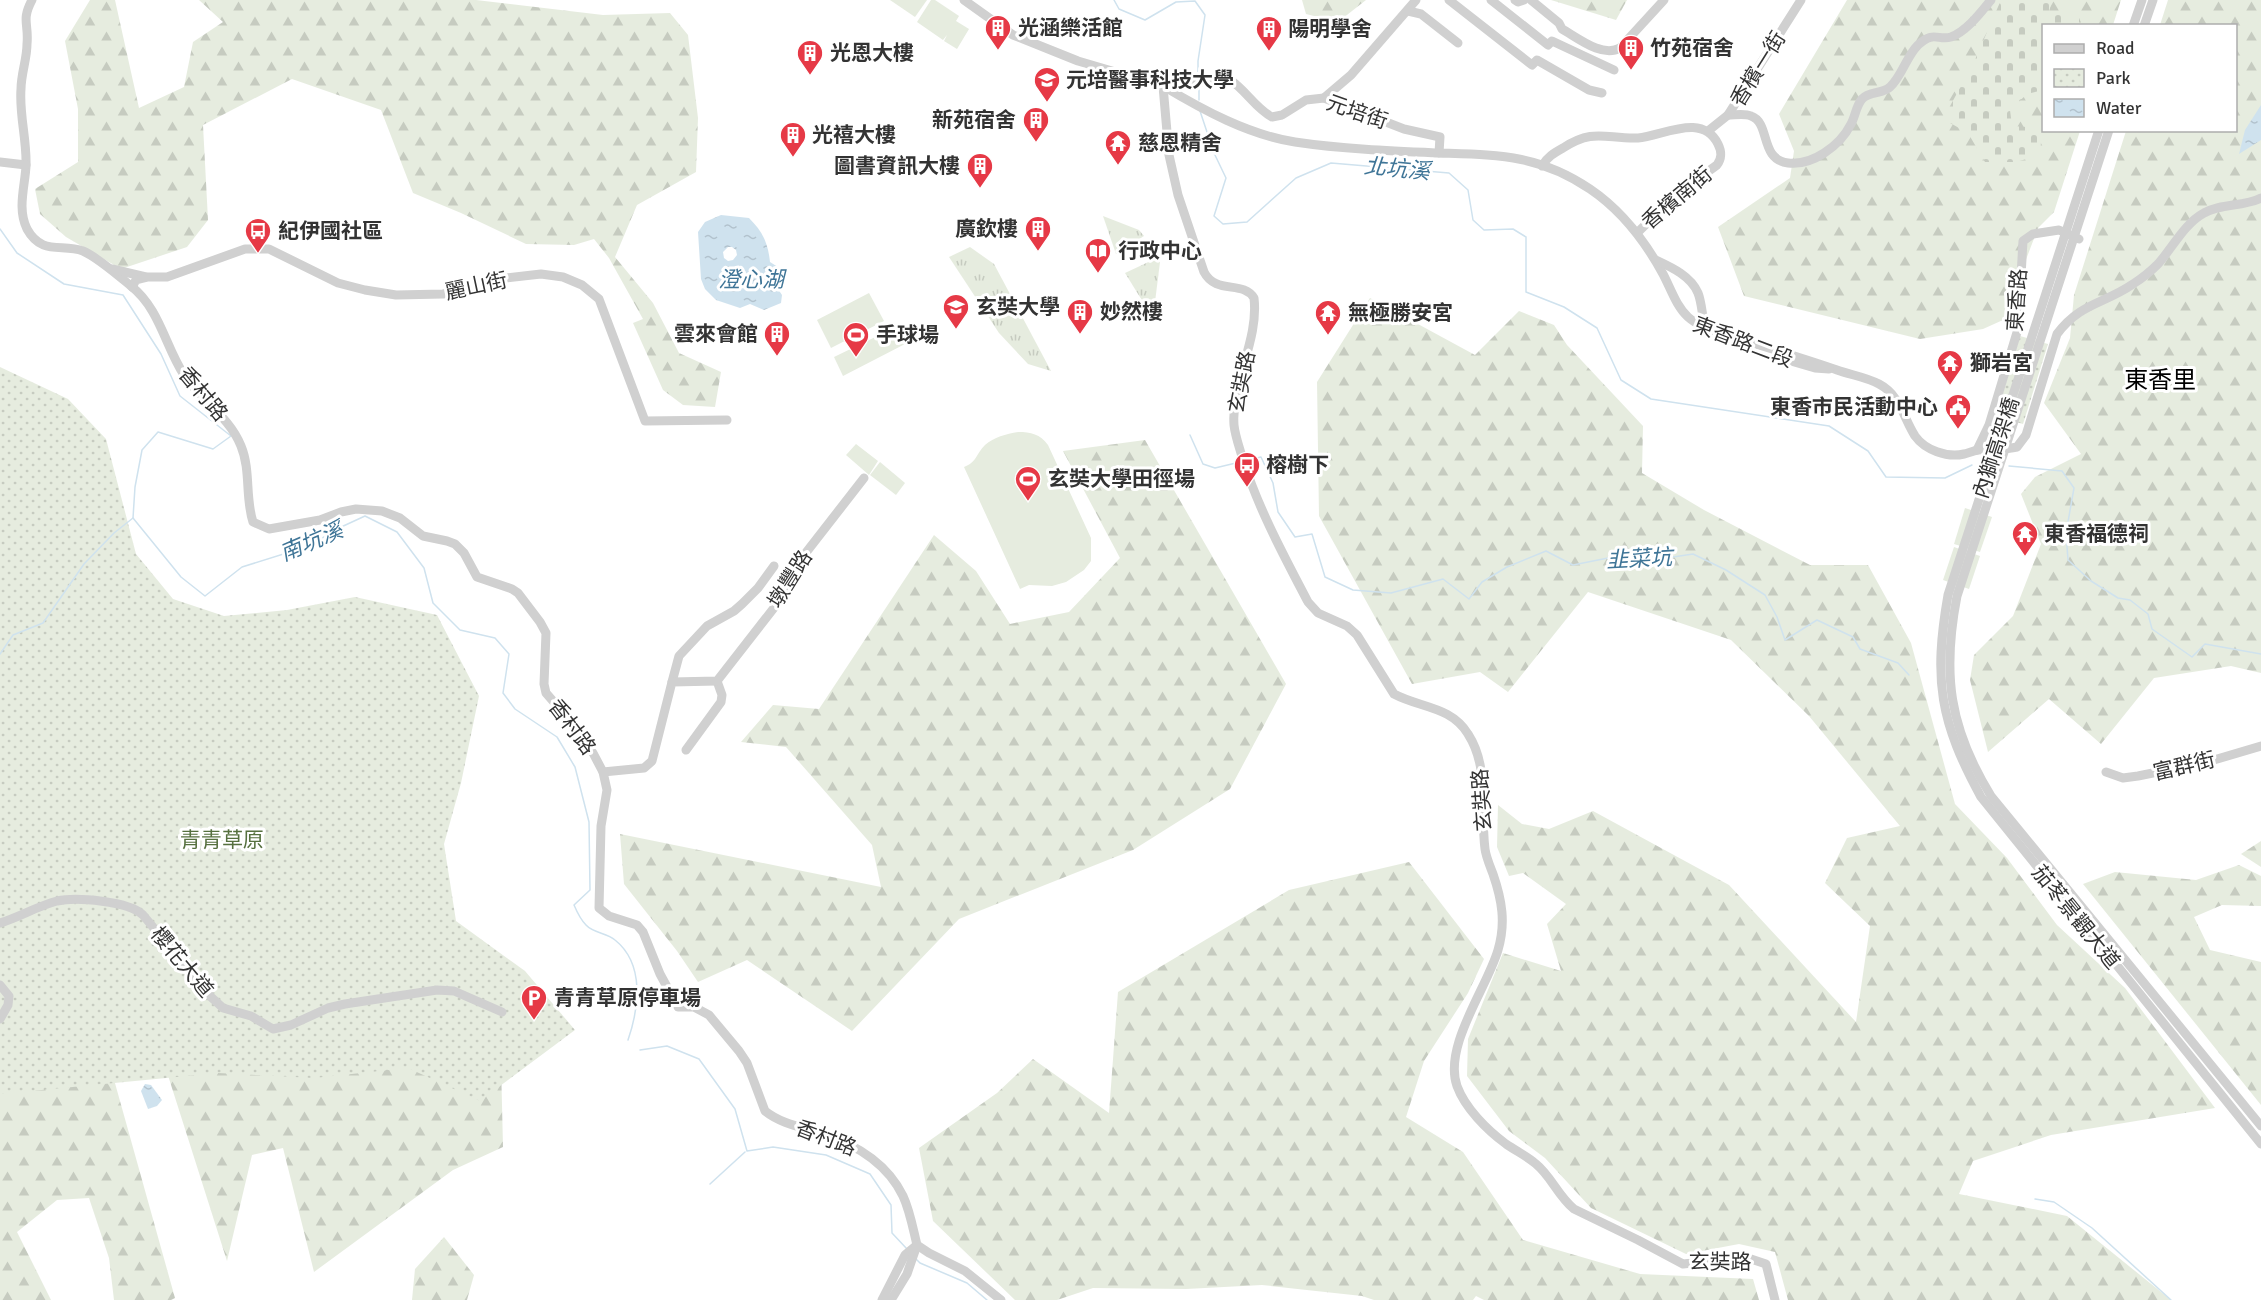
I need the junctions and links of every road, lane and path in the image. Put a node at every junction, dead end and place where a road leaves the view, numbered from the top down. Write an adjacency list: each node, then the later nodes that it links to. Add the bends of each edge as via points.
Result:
1 (32, 0): 31 (street, 香村路, via 25,15 28,38 21,87)
2 (964, 0): 22 (street, via 1013,35 1069,58)
3 (1416, 0): 14 (street)
4 (1449, 0): 20 (street, via 1532,65)
5 (1491, 0): 19 (street)
6 (1515, 0): 7 (street)
7 (1524, 0)
8 (1531, 0): 17 (street)
9 (1664, 0): 17 (street, via 1613,52 1603,51)
10 (1801, 0): 25 (street, 香檳一街)
11 (1991, 0): 25 (street, via 1953,36 1927,38 1917,47 1890,88 1860,101 1850,127 1820,157 1800,163 1779,161 1756,119 1750,115)
12 (2142, 0): 15 (street)
13 (2153, 0): 16 (street)
14 (1408, 11): 18 (street, via 1420,14); 24 (street, via 1351,75)
15 (2134, 24)
16 (2145, 24)
17 (1562, 29): 19 (street)
18 (1458, 43)
19 (1550, 43): 20 (street); 21 (street)
20 (1537, 60): 23 (street, via 1589,90)
21 (1614, 70)
22 (1163, 86): 24 (street, 元培街, via 1229,79 1272,117 1305,100); 29 (street, via 1264,135 1294,142); 65 (street, 玄奘路, via 1169,155 1204,272 1217,285 1246,291 1254,298 1252,332 1234,425 1254,493 1308,602 1318,613 1357,635 1394,694 1442,710 1457,721 1468,733 1481,764 1485,851 1499,892 1503,925 1493,965 1460,1034 1454,1074 1464,1103 1495,1136 1537,1165 1574,1209 1683,1264 1740,1258 1762,1262 1766,1264)
23 (1602, 93)
24 (1324, 98): 29 (street, 元培街, via 1404,129 1440,136)
25 (1728, 116): 26 (street, 香檳一街)
26 (1708, 131): 32 (street, 香檳南街, via 1690,127 1636,138 1585,136 1547,158); 34 (street, 香檳南街, via 1717,141 1721,159)
27 (2098, 132): 35 (street)
28 (2108, 132): 35 (street)
29 (1439, 153): 32 (street, via 1509,156)
30 (0, 162): 31 (street)
31 (26, 165): 37 (street, 香村路, via 22,210 34,239 50,248 85,252)
32 (1542, 166): 34 (street, 東香路二段, via 1562,172 1589,189 1610,204)
33 (2261, 198): 45 (street, via 2201,214 2156,265 2132,285 2067,321 2057,334 2026,435 2017,447)
34 (1636, 233): 36 (street, 東香路二段)
35 (2073, 236): 43 (street, 東香路, via 2059,230 2033,234 2023,241 2018,330); 48 (street, 內獅高架橋, via 1948,595 1942,630)
36 (1653, 258): 40 (street, 東香路二段, via 1679,306); 40 (street, 東香路二段, via 1683,274 1694,286); 41 (street, 東香路二段, via 1675,310 1697,330 1815,368)
37 (108, 268): 38 (street, 麗山街); 39 (street, 香村路)
38 (148, 277): 39 (street, 麗山街, via 135,280); 42 (street, 麗山街, via 167,277 245,249 269,249 338,283 396,295 442,294 541,274 563,277 582,285 599,299 645,422)
39 (132, 286): 53 (street, 香村路, via 157,318 185,377 231,426 245,459 253,522 269,529 356,509 382,511 400,518 423,536 455,544 477,577 518,593 540,622 546,633 546,693 573,724)
40 (1705, 327): 41 (street, 東香路二段)
41 (1834, 369): 44 (street, 東香路二段, via 1880,384 1892,394 1916,436 1930,449 1962,455)
42 (727, 420)
43 (1989, 425): 44 (street, 東香路); 45 (street)
44 (1977, 450): 45 (street, 東香路二段)
45 (2000, 450)
46 (864, 478): 49 (street, 墩豐路, via 801,559 777,604)
47 (774, 566): 50 (street, 墩豐路, via 742,604 707,626 679,656)
48 (1945, 667): 59 (street, 茄苳景觀大道, via 1967,755 1991,796); 60 (street, 茄苳景觀大道, via 1944,710 1960,760 1981,797)
49 (717, 681): 50 (street); 52 (street, via 721,702)
50 (672, 682): 53 (street, 墩豐路, via 652,761 644,768)
51 (2261, 746): 54 (street, 富群街, via 2138,777 2123,778)
52 (686, 750)
53 (603, 772): 61 (street, 香村路, via 607,790 601,826 599,908 609,916 637,925 643,932 678,1007 694,1007 709,1015 747,1063 765,1111 785,1123 854,1147 890,1173 904,1198)
54 (2106, 772)
55 (0, 923): 57 (street, 櫻花大道, via 64,900 132,907 222,1008 251,1016 273,1029 328,1008 437,990 454,991)
56 (0, 985): 58 (street, via 9,996)
57 (502, 1012)
58 (0, 1019)
59 (2261, 1126)
60 (2261, 1144)
61 (912, 1252): 62 (street); 63 (street, via 907,1274); 64 (street, via 929,1253 965,1271)
62 (882, 1300)
63 (891, 1300)
64 (1001, 1300)
65 (1775, 1300)

